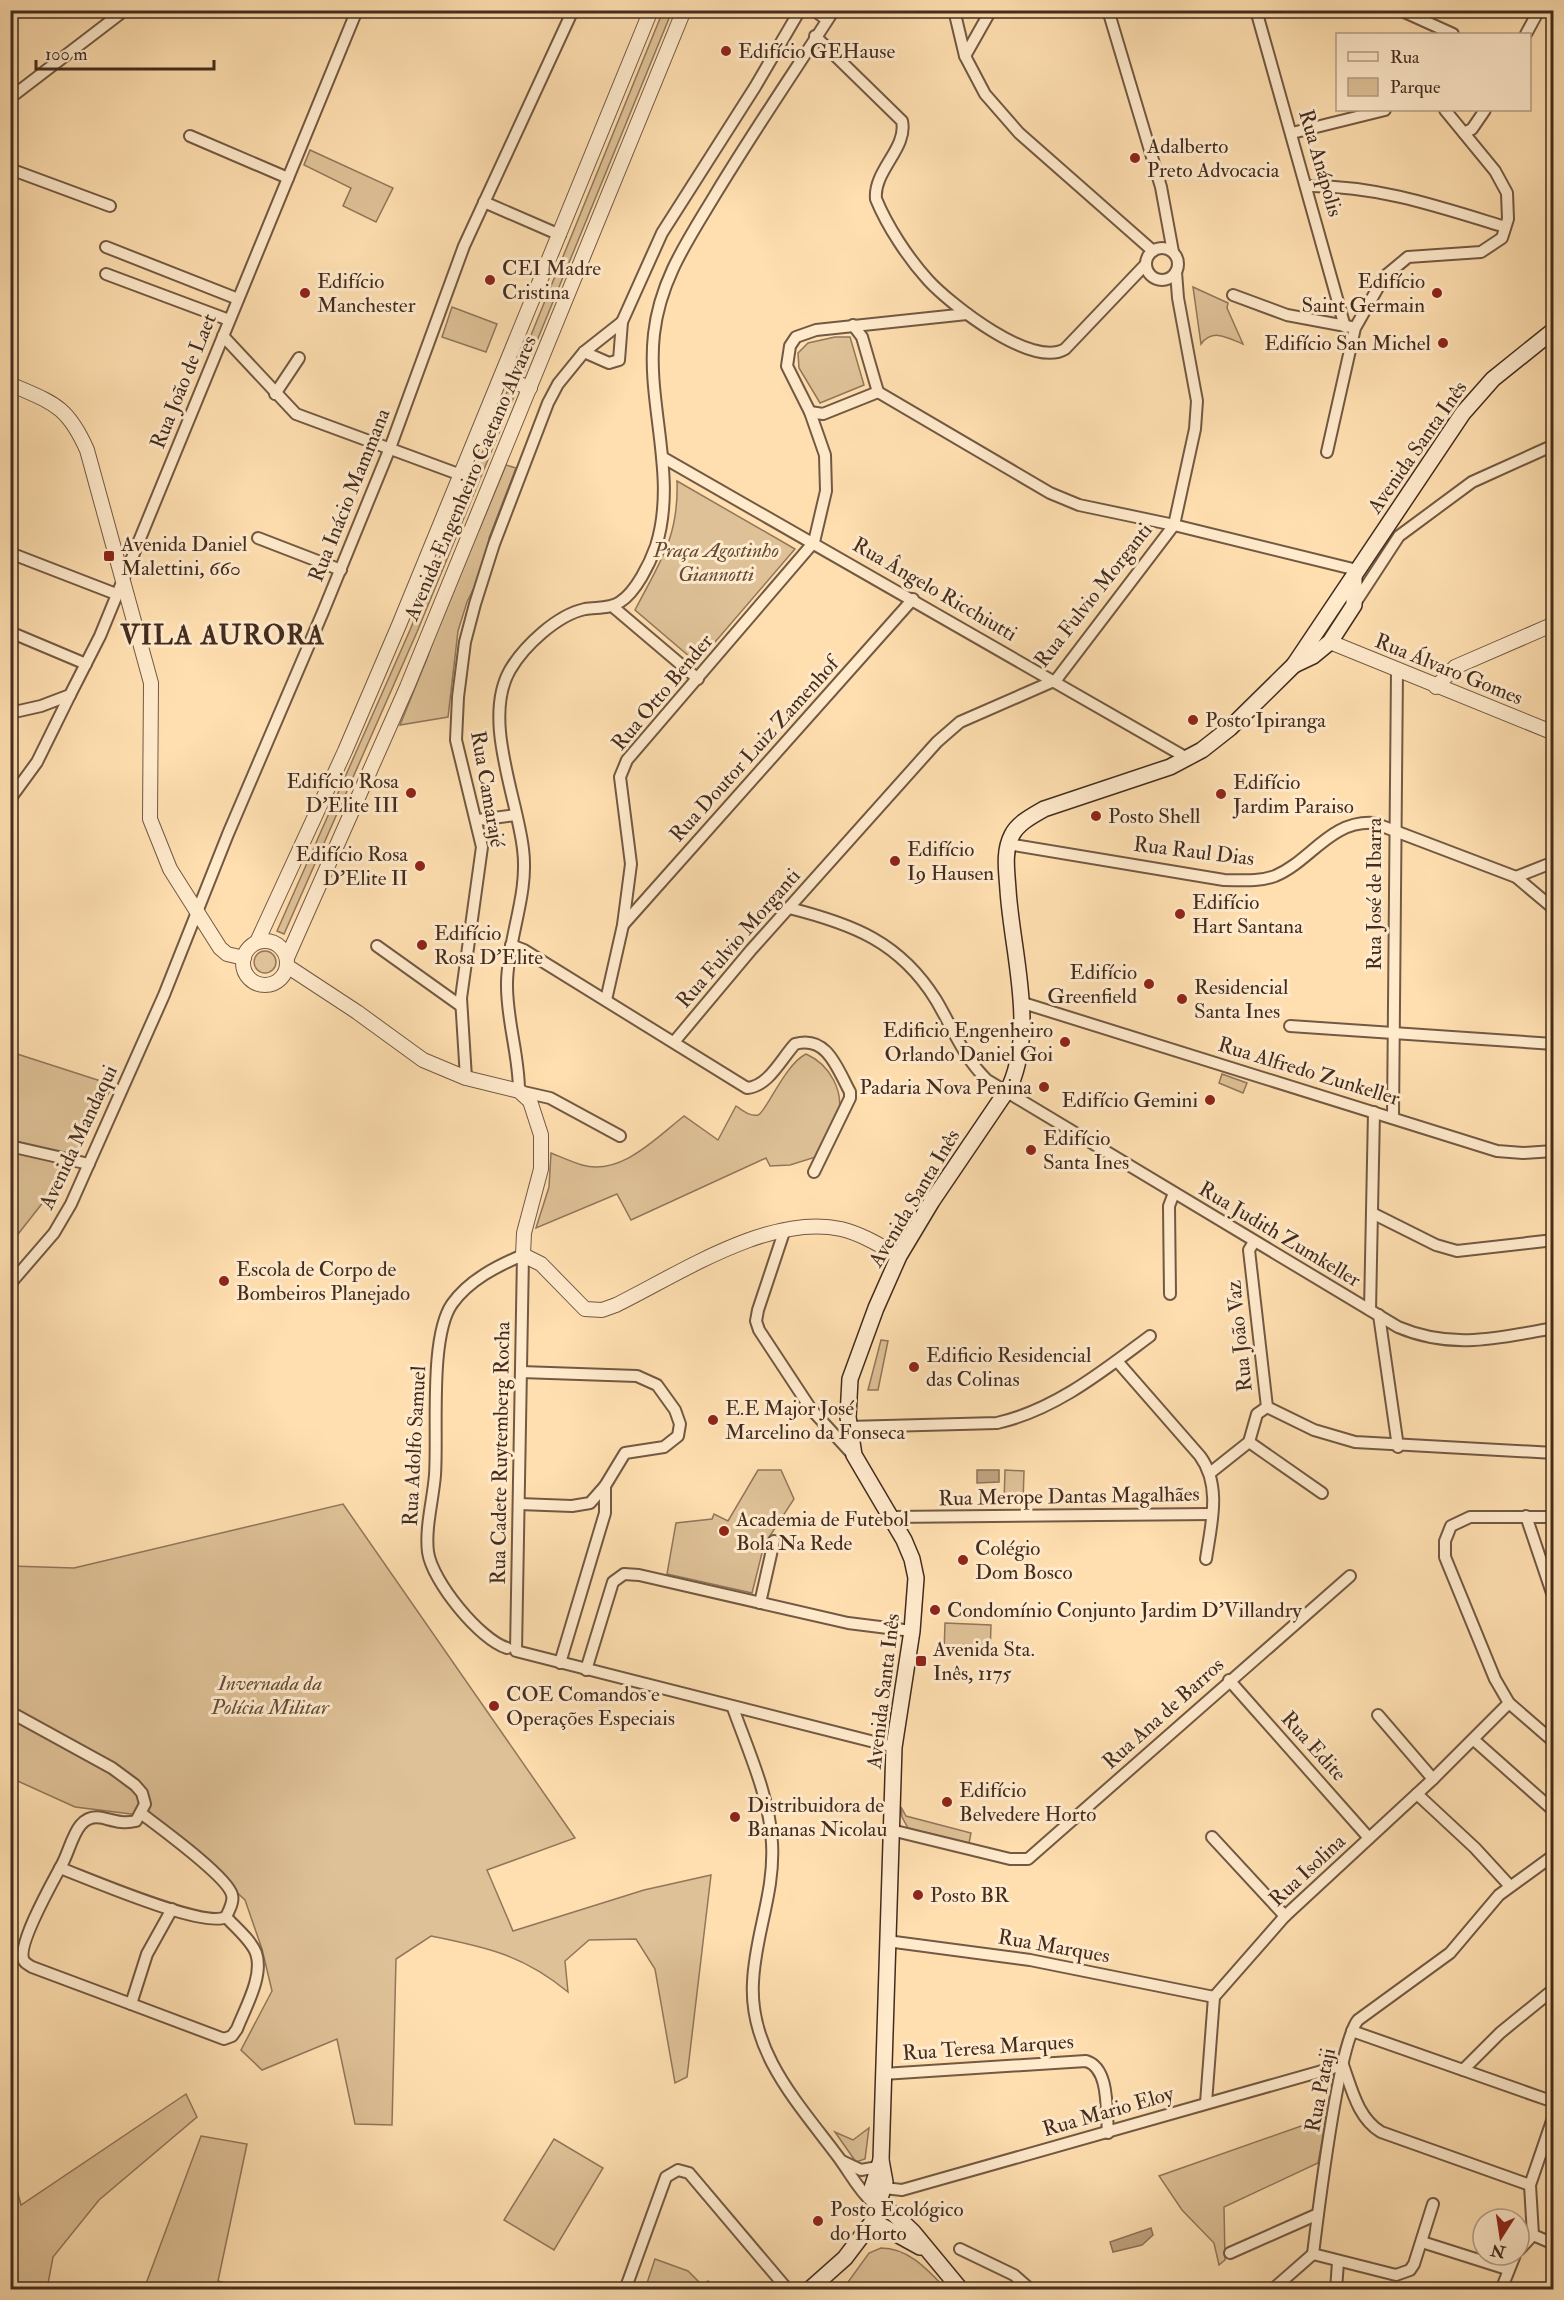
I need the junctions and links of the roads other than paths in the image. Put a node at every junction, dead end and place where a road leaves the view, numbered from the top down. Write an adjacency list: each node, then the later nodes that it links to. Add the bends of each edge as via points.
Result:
1 (124, 10): 22 (street)
2 (348, 10): 17 (street)
3 (357, 10): 17 (street, Rua João de Laet)
4 (573, 10): 32 (street, Rua Inácio Mammana)
5 (651, 10): 36 (street, Avenida Engenheiro Caetano Alvares)
6 (684, 10): 57 (street, Avenida Engenheiro Caetano Alvares)
7 (800, 10): 48 (street, via 662,233)
8 (814, 10): 16 (street)
9 (954, 10): 21 (street)
10 (991, 10): 21 (street)
11 (1121, 10): 15 (street)
12 (1256, 10): 26 (street, Rua Anápolis)
13 (1400, 10): 18 (street)
14 (1539, 10): 19 (street)
15 (1108, 12): 34 (street, Rua Fulvio Morganti)
16 (831, 15): 20 (street)
17 (352, 21): 30 (street, Rua João de Laet)
18 (1448, 33)
19 (1527, 33)
20 (815, 36): 46 (street, via 902,121 901,137 879,182 876,199 926,278); 64 (street, via 749,138 665,282 654,336 653,388)
21 (965, 56): 39 (street, via 985,94 1019,133 1138,239)
22 (10, 98)
23 (1381, 111): 26 (street)
24 (1446, 111): 27 (street)
25 (1484, 111): 27 (street, via 1472,129)
26 (1292, 133): 31 (street, Rua Anápolis)
27 (1464, 133): 35 (street, via 1496,171 1507,193 1509,211)
28 (190, 136): 30 (street)
29 (10, 169): 33 (street)
30 (288, 178): 45 (street, Rua João de Laet)
31 (1307, 186): 35 (street, via 1358,189 1407,198); 50 (street, Rua Anápolis)
32 (484, 202): 36 (street); 62 (street, Rua Inácio Mammana, via 450,281)
33 (110, 206)
34 (1169, 224): 38 (street, Rua Fulvio Morganti); 39 (street, via 1164,241)
35 (1505, 227): 50 (street, via 1498,243 1481,252 1408,257 1384,278)
36 (560, 235): 55 (street, Avenida Engenheiro Caetano Alvares)
37 (106, 247): 45 (street)
38 (1173, 252): 39 (street); 40 (street, Rua Fulvio Morganti, via 1178,262)
39 (1151, 259): 42 (street); 46 (street, via 1065,349 1054,353 1020,346)
40 (1176, 272): 42 (street); 44 (street, Rua Fulvio Morganti)
41 (106, 274): 47 (street)
42 (1164, 280): 44 (street, Rua Fulvio Morganti)
43 (1233, 295): 50 (street, via 1287,315)
44 (1178, 298): 66 (street, Rua Fulvio Morganti, via 1197,401 1195,429)
45 (238, 299): 47 (street, Rua João de Laet)
46 (967, 314): 49 (street)
47 (229, 320): 52 (street, Rua João de Laet)
48 (622, 322): 53 (street, Rua Camarajé); 53 (street, via 617,362 609,363)
49 (853, 325): 58 (street, via 862,337); 60 (street, via 816,330 796,337 790,346 788,371)
50 (1350, 327): 63 (street)
51 (1554, 330): 71 (main road, Avenida Santa Inês, via 1493,379 1470,404)
52 (223, 336): 59 (street); 72 (street, Rua João de Laet)
53 (584, 352): 93 (street, Rua Camarajé, via 548,403 494,544 465,642 456,740)
54 (299, 358): 59 (street)
55 (501, 377): 57 (street); 65 (street, Avenida Engenheiro Caetano Alvares)
56 (10, 384): 72 (street, via 55,404 78,428)
57 (530, 388): 106 (street, Avenida Engenheiro Caetano Alvares, via 407,687)
58 (878, 392): 60 (street, via 823,414); 66 (street, via 1050,493 1079,505)
59 (275, 394): 62 (street, via 296,414)
60 (810, 412): 68 (street, via 825,454 826,476)
61 (1554, 445): 77 (street, via 1472,482 1399,536)
62 (390, 448): 65 (street); 70 (street, Rua Inácio Mammana)
63 (1327, 452)
64 (662, 457): 68 (street, Rua Ângelo Ricchiutti); 76 (street, via 664,492 656,546 637,582 623,600)
65 (461, 475): 102 (street, Avenida Engenheiro Caetano Alvares, via 345,751)
66 (1174, 525): 71 (street); 85 (street, Rua Fulvio Morganti)
67 (258, 538): 70 (street)
68 (813, 542): 74 (street, Rua Ângelo Ricchiutti); 84 (street, Rua Otto Bender)
69 (10, 553): 73 (street)
70 (340, 570): 100 (street, Rua Inácio Mammana)
71 (1356, 573): 75 (main road, Avenida Santa Inês); 77 (main road)
72 (122, 579): 73 (street, Rua João de Laet); 100 (street, via 151,683 150,819 170,869)
73 (116, 594): 82 (street, Rua João de Laet)
74 (913, 599): 85 (street, Rua Ângelo Ricchiutti); 101 (street, Rua Doutor Luiz Zamenhof)
75 (1334, 601): 77 (main road); 81 (main road, Avenida Santa Inês)
76 (612, 606): 84 (street); 92 (street, via 579,611 558,622 535,640 510,670 499,711)
77 (1352, 608): 80 (main road, Avenida Santa Inês)
78 (1554, 624): 86 (street, via 1455,667)
79 (10, 632): 82 (street)
80 (1330, 642): 81 (main road, Avenida Santa Inês); 83 (street, Rua Álvaro Gomes)
81 (1309, 651): 90 (main road, Avenida Santa Inês, via 1230,729)
82 (86, 664): 87 (street, Rua João de Laet)
83 (1397, 670): 86 (street, Rua Álvaro Gomes); 94 (street, Rua José de Ibarra)
84 (698, 679): 101 (street, Rua Otto Bender, via 627,760 620,777 632,864)
85 (1056, 680): 90 (street, Rua Ângelo Ricchiutti); 98 (street, Rua Fulvio Morganti, via 960,722 937,742)
86 (1436, 687): 89 (street, Rua Álvaro Gomes)
87 (70, 695): 88 (street); 91 (street, Rua João de Laet, via 37,762)
88 (10, 713)
89 (1554, 733)
90 (1187, 758): 95 (main road, Avenida Santa Inês, via 1044,810 1019,826)
91 (10, 799)
92 (516, 815): 93 (street); 103 (street, via 524,849 524,878)
93 (477, 820): 110 (street, Rua Camarajé, via 482,847)
94 (1394, 830): 95 (street, Rua Raul Dias, via 1374,823 1340,828 1277,875 1257,881 1224,880); 97 (street, Rua Raul Dias); 112 (street, Rua José de Ibarra)
95 (1008, 844): 109 (main road, Avenida Santa Inês, via 1010,914)
96 (1554, 862): 97 (street)
97 (1516, 877): 99 (street, Rua Raul Dias)
98 (789, 908): 113 (street, Rua Fulvio Morganti); 117 (street, Rua Judith Zumkeller, via 862,931 896,951 935,999 980,1073)
99 (1554, 909)
100 (198, 911): 105 (street, via 224,952); 107 (street, Rua Inácio Mammana)
101 (623, 925): 108 (street, Rua Otto Bender)
102 (257, 942): 105 (street); 106 (street, via 276,944)
103 (511, 945): 108 (street); 116 (street, via 508,1011 519,1063)
104 (376, 946): 110 (street)
105 (244, 958): 106 (street, via 247,976 264,985 281,978)
106 (287, 962): 115 (street, via 423,1060)
107 (164, 995): 123 (street, Avenida Mandaqui)
108 (606, 1000): 113 (street)
109 (1020, 1002): 117 (main road, Avenida Santa Inês, via 1018,1068); 118 (street, Rua Alfredo Zunkeller)
110 (461, 1006): 115 (street, Rua Camarajé)
111 (1290, 1026): 112 (street)
112 (1393, 1033): 114 (street); 119 (street, Rua José de Ibarra)
113 (674, 1042): 124 (street, via 747,1088 766,1080 795,1044 815,1042 824,1049 850,1098)
114 (1554, 1044)
115 (466, 1078): 116 (street)
116 (519, 1091): 120 (street, via 550,1098); 130 (street, via 530,1101 537,1119 542,1152 537,1189 524,1233)
117 (1006, 1093): 125 (street, Rua Judith Zumkeller); 131 (main road, Avenida Santa Inês)
118 (1374, 1112): 119 (street, Rua Alfredo Zunkeller); 126 (street)
119 (1393, 1118): 122 (street, Rua Alfredo Zunkeller, via 1497,1151)
120 (620, 1136)
121 (10, 1146): 123 (street)
122 (1554, 1151)
123 (89, 1164): 132 (street, Avenida Mandaqui, via 54,1233)
124 (814, 1172)
125 (1174, 1193): 129 (street, Rua Judith Zumkeller); 133 (street, via 1169,1206)
126 (1372, 1213): 128 (street, via 1436,1245 1457,1251); 134 (street)
127 (785, 1229): 130 (street, via 744,1241 602,1310 585,1309 545,1268); 131 (street, via 807,1225 840,1229 859,1234); 144 (street, via 758,1310 759,1330 811,1409)
128 (1554, 1239)
129 (1254, 1242): 134 (street, Rua Judith Zumkeller); 139 (street, Rua João Vaz, via 1249,1250)
130 (523, 1255): 138 (street, Rua Cadete Ruytemberg Rocha); 159 (street, Rua Adolfo Samuel, via 482,1275 452,1304 445,1317 439,1355 428,1551 440,1582 475,1625 490,1640)
131 (899, 1256): 140 (main road, Avenida Santa Inês, via 856,1358 850,1379)
132 (10, 1284)
133 (1170, 1294)
134 (1375, 1312): 135 (street, Rua Judith Zumkeller, via 1420,1336 1438,1340 1467,1342); 142 (street)
135 (1554, 1328)
136 (1150, 1336): 137 (street)
137 (1117, 1361): 140 (street, via 1088,1383 1015,1419 997,1423); 145 (street, via 1200,1456)
138 (521, 1372): 146 (street, via 638,1376 650,1380 664,1393 679,1420 678,1436 664,1448 625,1453); 148 (street, Rua Cadete Ruytemberg Rocha)
139 (1267, 1407): 141 (street, Rua João Vaz, via 1257,1414); 142 (street, via 1334,1437)
140 (848, 1427): 144 (main road, Avenida Santa Inês)
141 (1249, 1442): 145 (street); 147 (street)
142 (1398, 1447): 143 (street)
143 (1554, 1453)
144 (854, 1455): 151 (main road, Avenida Santa Inês)
145 (1210, 1473): 149 (street)
146 (605, 1486): 148 (street, via 590,1503); 160 (street, via 605,1513)
147 (1322, 1493)
148 (519, 1504): 159 (street, Rua Cadete Ruytemberg Rocha)
149 (1212, 1514): 151 (street, Rua Merope Dantas Magalhães); 154 (street)
150 (1526, 1516): 152 (street); 156 (street); 163 (street, via 1470,1517 1451,1526 1445,1541 1445,1557 1495,1679)
151 (890, 1517): 158 (main road, Avenida Santa Inês, via 912,1560 916,1593)
152 (1554, 1517)
153 (774, 1541): 157 (street)
154 (1206, 1559)
155 (1350, 1576): 162 (street, Rua Ana de Barros)
156 (1554, 1599)
157 (760, 1603): 158 (street, via 848,1623); 161 (street, via 624,1574 614,1582)
158 (912, 1632): 169 (main road, Avenida Santa Inês)
159 (512, 1650): 160 (street, Rua Adolfo Samuel)
160 (560, 1663): 161 (street, Rua Adolfo Samuel)
161 (586, 1670): 164 (street, Rua Adolfo Samuel)
162 (1229, 1680): 174 (street, Rua Ana de Barros, via 1028,1859 1011,1859); 176 (street, Rua Edite)
163 (1509, 1703): 167 (street, Rua Isolina); 168 (street)
164 (733, 1707): 169 (street, Rua Adolfo Samuel); 195 (street, via 772,1839 770,1897 753,1981 758,2034 781,2079)
165 (10, 1712): 173 (street, via 112,1768 135,1785 145,1804)
166 (1378, 1715): 170 (street)
167 (1474, 1740): 170 (street, Rua Isolina); 172 (street)
168 (1554, 1742)
169 (894, 1747): 174 (main road, Avenida Santa Inês)
170 (1433, 1779): 171 (street, Rua Isolina)
171 (1417, 1794): 176 (street, Rua Isolina); 179 (street)
172 (1554, 1811)
173 (142, 1814): 178 (street, via 126,1824 92,1816 85,1820); 182 (street, via 230,1888 233,1899)
174 (891, 1830): 183 (main road, Avenida Santa Inês)
175 (1212, 1837): 181 (street)
176 (1370, 1838): 181 (street, Rua Isolina)
177 (1554, 1855): 179 (street, Rua Pataji)
178 (60, 1868): 180 (street); 186 (street, via 30,1927 24,1961)
179 (1509, 1886): 187 (street, Rua Pataji, via 1450,1953 1358,2020)
180 (172, 1910): 182 (street, via 212,1919); 186 (street, via 147,1954)
181 (1285, 1916): 185 (street, Rua Isolina)
182 (226, 1917): 186 (street, via 255,1951 258,1963 257,1976 232,2036 224,2039)
183 (887, 1941): 185 (street, Rua Marques, via 1030,1960); 190 (main road, Avenida Santa Inês)
184 (1554, 1989): 189 (street, via 1500,2033)
185 (1214, 1997): 192 (street)
186 (131, 2004)
187 (1352, 2031): 188 (street, Rua Pataji); 189 (street)
188 (1343, 2065): 192 (street, Rua Mario Eloy); 197 (street, via 1357,2104 1371,2126); 201 (street, Rua Pataji)
189 (1463, 2070): 191 (street)
190 (883, 2074): 194 (street, Rua Teresa Marques, via 1086,2061 1101,2072); 196 (main road, Avenida Santa Inês)
191 (1554, 2102)
192 (1206, 2103): 194 (street, Rua Mario Eloy)
193 (1554, 2115): 197 (street)
194 (1108, 2133): 198 (street, Rua Mario Eloy, via 902,2190)
195 (840, 2159): 196 (street, via 855,2169); 200 (street)
196 (879, 2163): 198 (main road, Avenida Santa Inês); 200 (main road, Avenida Santa Inês, via 871,2191)
197 (1530, 2185): 202 (street)
198 (884, 2188): 200 (main road)
199 (1433, 2204): 203 (street)
200 (874, 2213): 212 (main road, via 845,2259); 213 (main road, via 893,2212)
201 (1318, 2214): 206 (street); 207 (street, Rua Pataji)
202 (1533, 2235): 204 (street)
203 (1422, 2242): 208 (street, via 1410,2270 1396,2276); 209 (street)
204 (1554, 2244)
205 (960, 2249): 214 (street, via 1014,2275)
206 (1230, 2253)
207 (1313, 2254): 208 (street); 215 (street)
208 (1338, 2262): 216 (street)
209 (1507, 2269): 217 (street)
210 (625, 2289): 211 (street, via 666,2177 683,2170)
211 (788, 2289)
212 (808, 2289)
213 (961, 2289)
214 (1031, 2289)
215 (1272, 2289)
216 (1336, 2289)
217 (1501, 2289)

